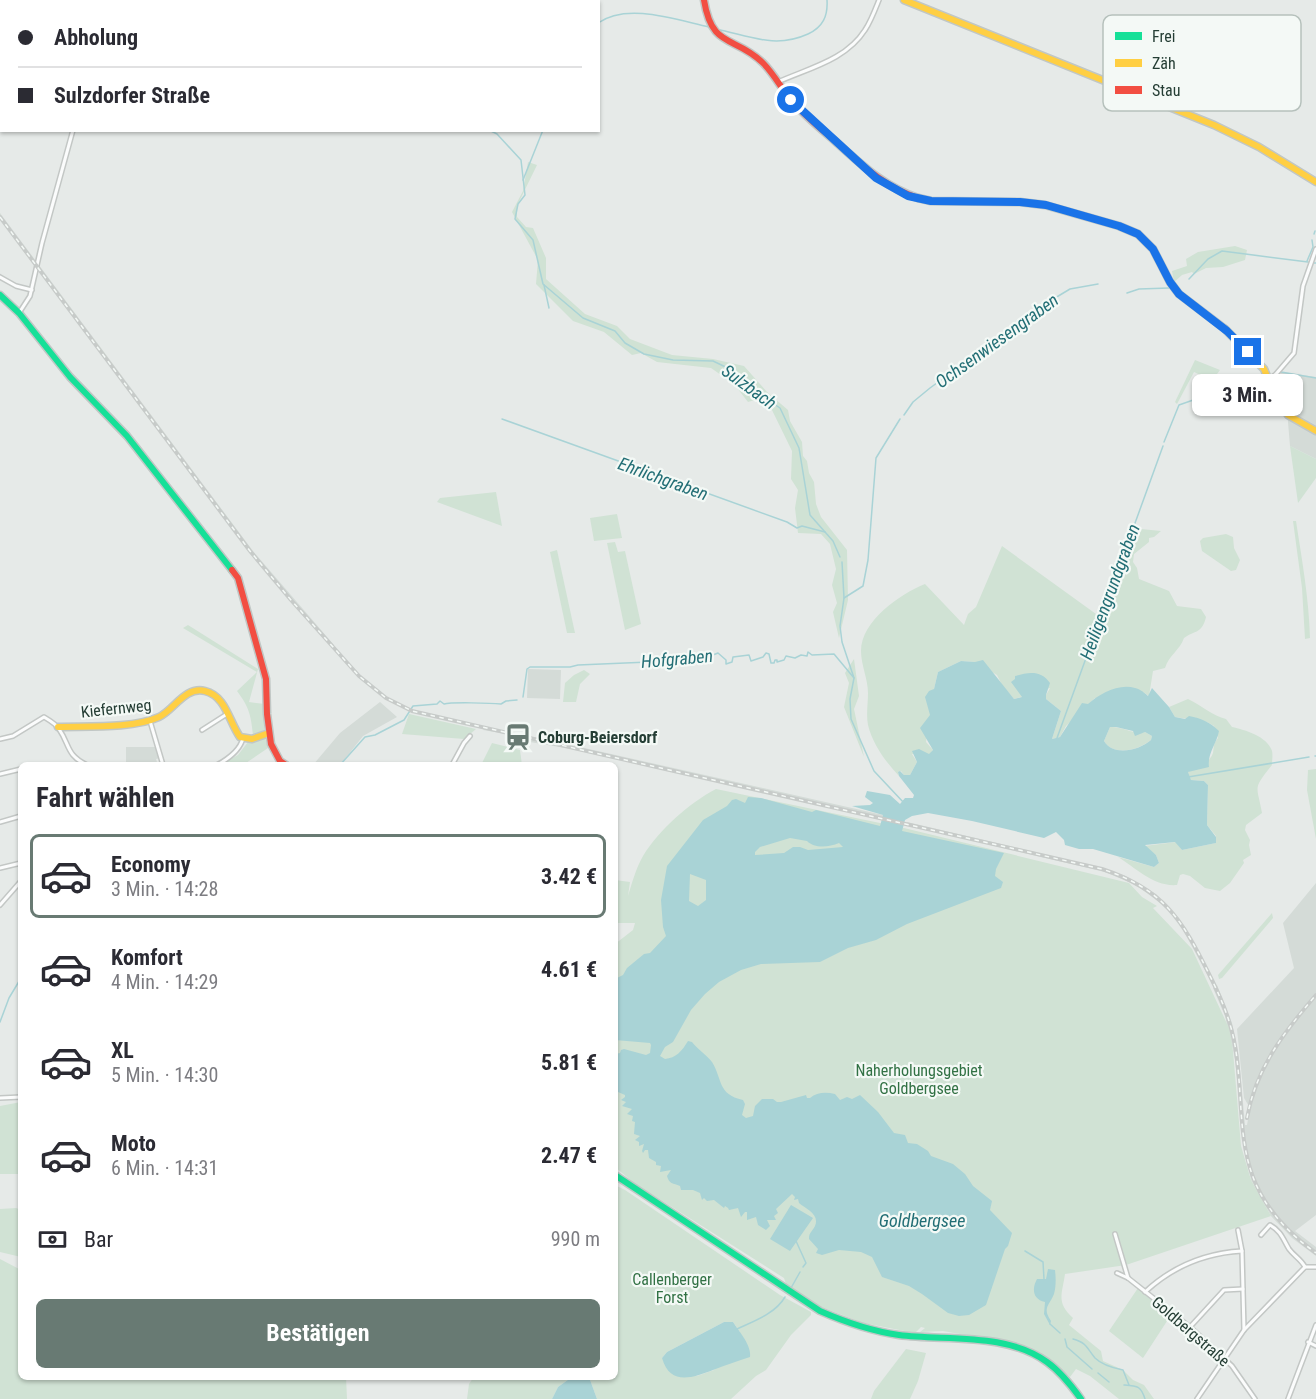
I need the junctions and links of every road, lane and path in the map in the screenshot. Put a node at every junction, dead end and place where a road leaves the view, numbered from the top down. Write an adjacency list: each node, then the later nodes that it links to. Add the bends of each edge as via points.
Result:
1 (704, 0): 5 (street, via 711,28 766,66)
2 (879, 0): 5 (street, via 865,30 849,48 823,64)
3 (904, 0): 4 (street)
4 (1103, 80)
5 (777, 83): 14 (street, via 803,113 866,169 908,196 931,201 1053,206 1143,238 1179,294 1231,335)
6 (1179, 111): 8 (street, via 1259,147)
7 (72, 132): 11 (street)
8 (1316, 182)
9 (1316, 249): 14 (street, via 1300,301 1294,353)
10 (0, 277): 11 (street)
11 (32, 290): 13 (street)
12 (0, 294): 13 (street)
13 (19, 313): 20 (street, via 70,377 127,436 238,578 266,679)
14 (1269, 379): 15 (street, via 1288,415)
15 (1316, 431)
16 (226, 714): 17 (street, Kiefernweg, via 216,696 200,690 186,694 171,710); 19 (street); 22 (street, Kiefernweg)
17 (150, 721): 18 (street, Kiefernweg); 25 (street)
18 (58, 727): 23 (street, via 44,717); 24 (street, via 70,752)
19 (201, 729)
20 (269, 733): 22 (street); 27 (street)
21 (470, 736): 28 (street)
22 (243, 738): 26 (street, via 241,747)
23 (0, 739)
24 (80, 762)
25 (162, 762)
26 (222, 762)
27 (280, 762)
28 (454, 762)
29 (18, 770): 30 (street)
30 (0, 774)
31 (18, 817): 32 (street)
32 (0, 822)
33 (18, 864): 34 (street)
34 (0, 868)
35 (18, 884): 36 (street)
36 (0, 905)
37 (18, 1097): 38 (street)
38 (0, 1098)
39 (618, 1177): 56 (street, via 803,1301 837,1319 883,1333 1015,1347 1046,1360 1068,1379)
40 (1238, 1230): 43 (street)
41 (1115, 1234): 47 (street)
42 (1261, 1235): 45 (street, via 1270,1225 1274,1227)
43 (1242, 1251): 48 (street); 49 (street, via 1201,1258 1167,1274)
44 (1316, 1267): 45 (street)
45 (1305, 1268): 52 (street)
46 (1117, 1273): 47 (street, Goldbergstraße)
47 (1128, 1278): 49 (street, Goldbergstraße)
48 (1243, 1288): 51 (street, via 1222,1291); 52 (street)
49 (1145, 1292): 51 (street, Goldbergstraße)
50 (1316, 1325): 53 (street)
51 (1190, 1327): 55 (street, Goldbergstraße)
52 (1244, 1330): 55 (street)
53 (1308, 1342): 54 (street); 59 (street)
54 (1316, 1346)
55 (1224, 1359): 57 (street); 58 (street, Goldbergstraße)
56 (1081, 1399)
57 (1197, 1399)
58 (1255, 1399)
59 (1288, 1399)

